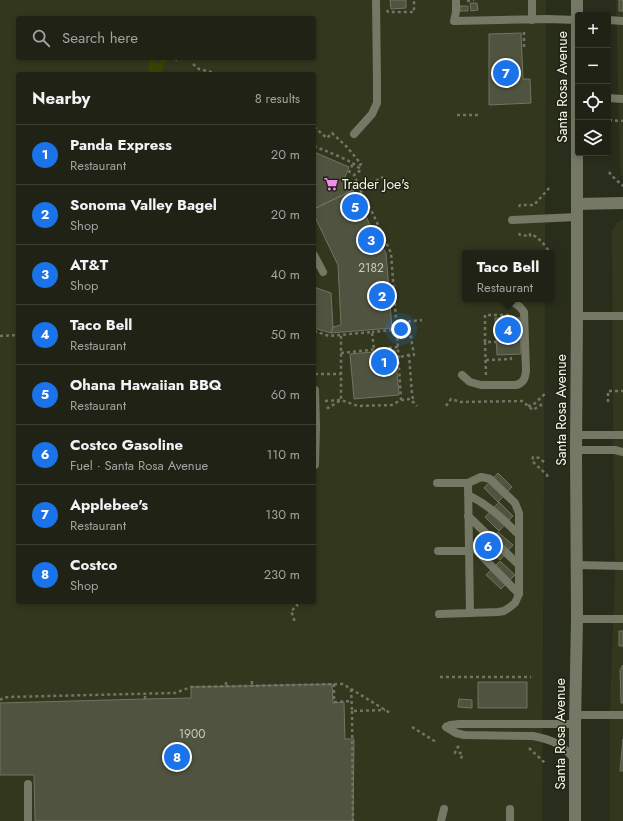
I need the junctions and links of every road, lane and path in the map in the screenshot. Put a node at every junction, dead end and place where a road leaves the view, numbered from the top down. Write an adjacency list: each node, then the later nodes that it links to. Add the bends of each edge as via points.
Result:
1 (376, 0): 26 (lane, via 377,103 372,114)
2 (414, 0): 6 (path, via 414,12 388,12)
3 (456, 0): 8 (lane, via 454,22)
4 (532, 0): 8 (lane)
5 (577, 0): 7 (main road, Santa Rosa Avenue)
6 (387, 5)
7 (578, 12)
8 (532, 20): 9 (lane)
9 (575, 20)
10 (611, 20): 11 (lane)
11 (623, 21)
12 (530, 29): 13 (path, via 524,29)
13 (524, 47)
14 (578, 48): 17 (main road, Santa Rosa Avenue)
15 (193, 64): 16 (path, via 199,69)
16 (211, 72)
17 (578, 84)
18 (611, 98): 19 (lane)
19 (623, 99)
20 (457, 115): 21 (path)
21 (478, 115)
22 (578, 120): 36 (main road, Santa Rosa Avenue)
23 (611, 120): 24 (path)
24 (623, 121)
25 (316, 129): 29 (path, via 327,138 332,133 362,164)
26 (354, 134)
27 (316, 147): 28 (path)
28 (353, 163): 29 (path); 31 (path, via 348,173)
29 (359, 166): 31 (path, via 362,170)
30 (609, 172): 34 (path)
31 (354, 175): 35 (path)
32 (383, 178): 35 (path)
33 (551, 186): 38 (path, via 534,205)
34 (623, 186)
35 (360, 189): 50 (path, via 390,253)
36 (577, 204): 37 (main road); 39 (main road, Santa Rosa Avenue)
37 (623, 204)
38 (519, 207)
39 (577, 217): 40 (lane); 47 (main road, Santa Rosa Avenue)
40 (512, 220)
41 (519, 234): 42 (path, via 534,235)
42 (548, 250)
43 (316, 259): 44 (lane)
44 (323, 272)
45 (513, 302): 46 (lane, via 524,312)
46 (523, 315): 57 (path, via 485,315); 68 (lane, via 526,370 521,384 481,386 470,382)
47 (577, 316): 48 (lane); 80 (main road, Santa Rosa Avenue)
48 (623, 316)
49 (422, 320): 50 (path)
50 (396, 323): 53 (path)
51 (316, 332): 54 (path, via 329,336)
52 (372, 332): 53 (path, via 392,330); 54 (path); 60 (path)
53 (397, 333): 59 (path); 62 (path, via 410,332 414,355)
54 (341, 334): 61 (path)
55 (16, 335): 56 (path)
56 (0, 336)
57 (485, 342): 58 (path); 65 (path)
58 (496, 342)
59 (398, 347): 60 (path); 64 (path)
60 (375, 350): 61 (path)
61 (341, 353): 67 (path)
62 (409, 355): 64 (path); 75 (path)
63 (510, 355): 65 (path, via 511,359)
64 (397, 357): 73 (path)
65 (486, 360): 69 (path)
66 (316, 374): 67 (path)
67 (341, 374): 72 (path)
68 (462, 375)
69 (487, 382)
70 (623, 391): 74 (path, via 608,391)
71 (547, 392): 79 (path, via 533,405)
72 (341, 400): 72 (path, via 336,401 324,401 328,408); 73 (path, via 358,406 392,405)
73 (401, 400): 75 (path, via 410,399)
74 (608, 402)
75 (414, 403): 77 (path)
76 (544, 404): 79 (path, via 533,410)
77 (417, 406)
78 (446, 406): 79 (path, via 451,399 461,402 522,401)
79 (528, 406)
80 (576, 435): 81 (lane); 82 (main road, Santa Rosa Avenue)
81 (623, 435)
82 (576, 450): 83 (lane); 94 (main road, Santa Rosa Avenue)
83 (623, 452)
84 (544, 462): 85 (path, via 533,457 532,461)
85 (548, 478)
86 (437, 483): 87 (lane)
87 (468, 483): 88 (lane); 90 (lane, via 481,478 490,479 515,503 519,513)
88 (468, 494): 89 (lane); 90 (lane, via 497,513)
89 (468, 516): 91 (lane); 93 (lane)
90 (519, 535): 93 (lane)
91 (469, 547): 92 (lane); 96 (lane); 98 (lane)
92 (438, 551)
93 (519, 565): 96 (lane)
94 (576, 566): 95 (lane); 100 (main road, Santa Rosa Avenue)
95 (623, 566)
96 (519, 594): 98 (lane, via 515,603 504,610)
97 (297, 604): 102 (path, via 291,611)
98 (470, 613): 99 (lane)
99 (439, 614)
100 (577, 619): 101 (lane); 123 (main road, Santa Rosa Avenue)
101 (623, 619)
102 (294, 621)
103 (440, 677): 104 (path)
104 (531, 677)
105 (296, 680): 111 (path)
106 (252, 681): 113 (path)
107 (346, 681): 110 (path)
108 (226, 682): 112 (path)
109 (334, 684): 110 (path); 111 (path); 118 (path, via 334,702)
110 (343, 684): 114 (path)
111 (296, 685): 113 (path)
112 (226, 686): 113 (path); 115 (path, via 185,687 175,693)
113 (252, 686)
114 (351, 689): 118 (path); 119 (path)
115 (145, 693): 116 (path); 117 (path, via 8,697)
116 (145, 699)
117 (0, 700)
118 (352, 701): 120 (path)
119 (386, 710): 120 (path); 121 (path)
120 (352, 711): 135 (path)
121 (390, 713)
122 (623, 716): 123 (lane)
123 (575, 720): 128 (main road, Santa Rosa Avenue); 128 (lane, via 459,724 446,727 464,735 543,738 558,743)
124 (412, 727): 125 (path)
125 (436, 742)
126 (459, 746): 129 (path, via 455,753 462,753)
127 (529, 748): 130 (path)
128 (575, 760): 138 (main road, Santa Rosa Avenue)
129 (461, 761)
130 (545, 763)
131 (28, 784): 134 (lane)
132 (444, 808): 136 (lane)
133 (510, 810): 137 (lane)
134 (28, 821)
135 (354, 821)
136 (441, 821)
137 (510, 821)
138 (575, 821)

